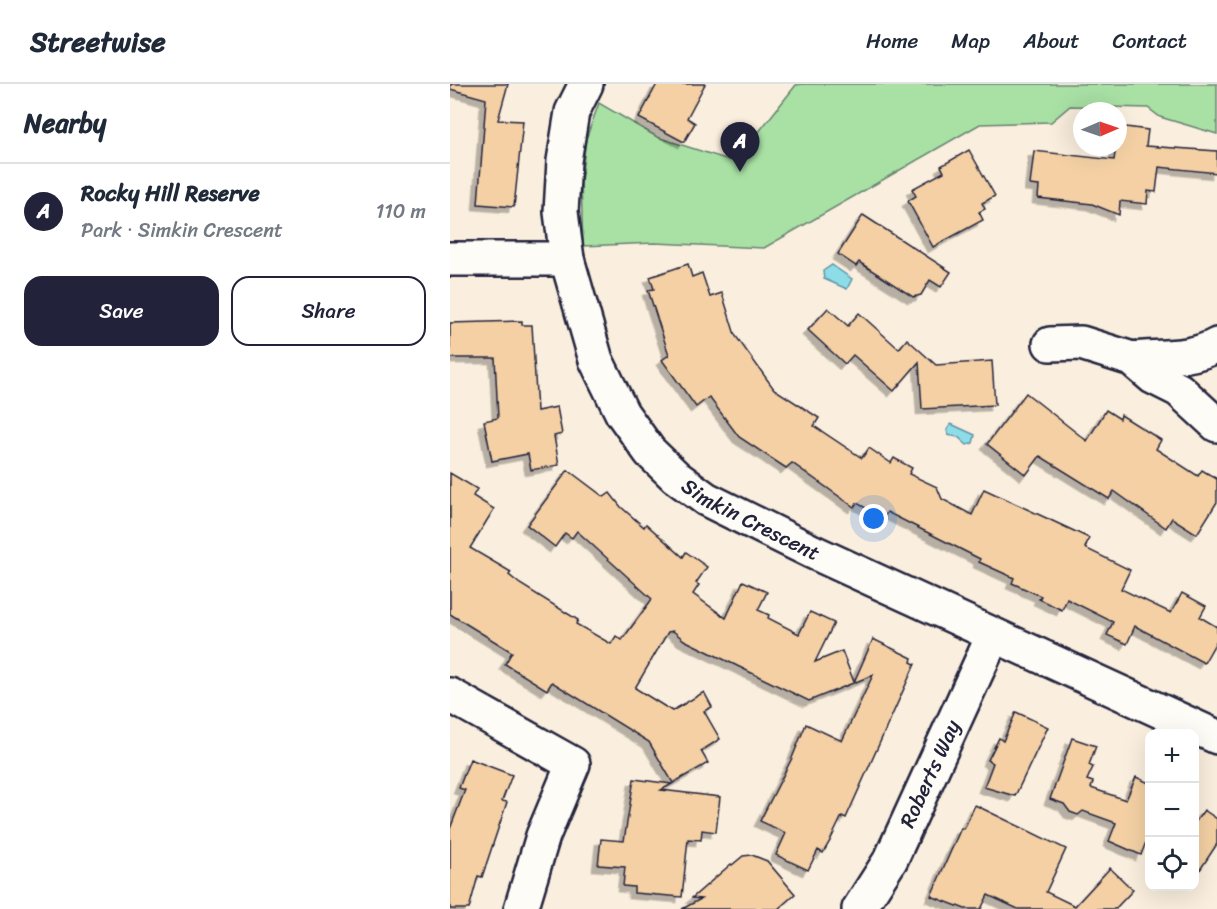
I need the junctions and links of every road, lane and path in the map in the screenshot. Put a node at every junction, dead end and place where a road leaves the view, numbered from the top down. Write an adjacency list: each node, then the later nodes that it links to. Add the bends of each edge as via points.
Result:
1 (586, 84): 3 (street, Simkin Crescent, via 572,112 564,161 561,212)
2 (450, 259): 3 (street)
3 (567, 259): 8 (street, Simkin Crescent, via 596,360 622,413 650,452 676,477 706,499)
4 (1050, 344): 6 (street, via 1081,343)
5 (1217, 345): 6 (street, via 1180,357)
6 (1132, 359): 7 (street, via 1153,377 1179,390)
7 (1217, 425)
8 (993, 636): 10 (street, Simkin Crescent); 11 (street, Roberts Way)
9 (450, 696): 12 (street, via 573,764 543,836)
10 (1217, 737)
11 (871, 906)
12 (521, 909)

